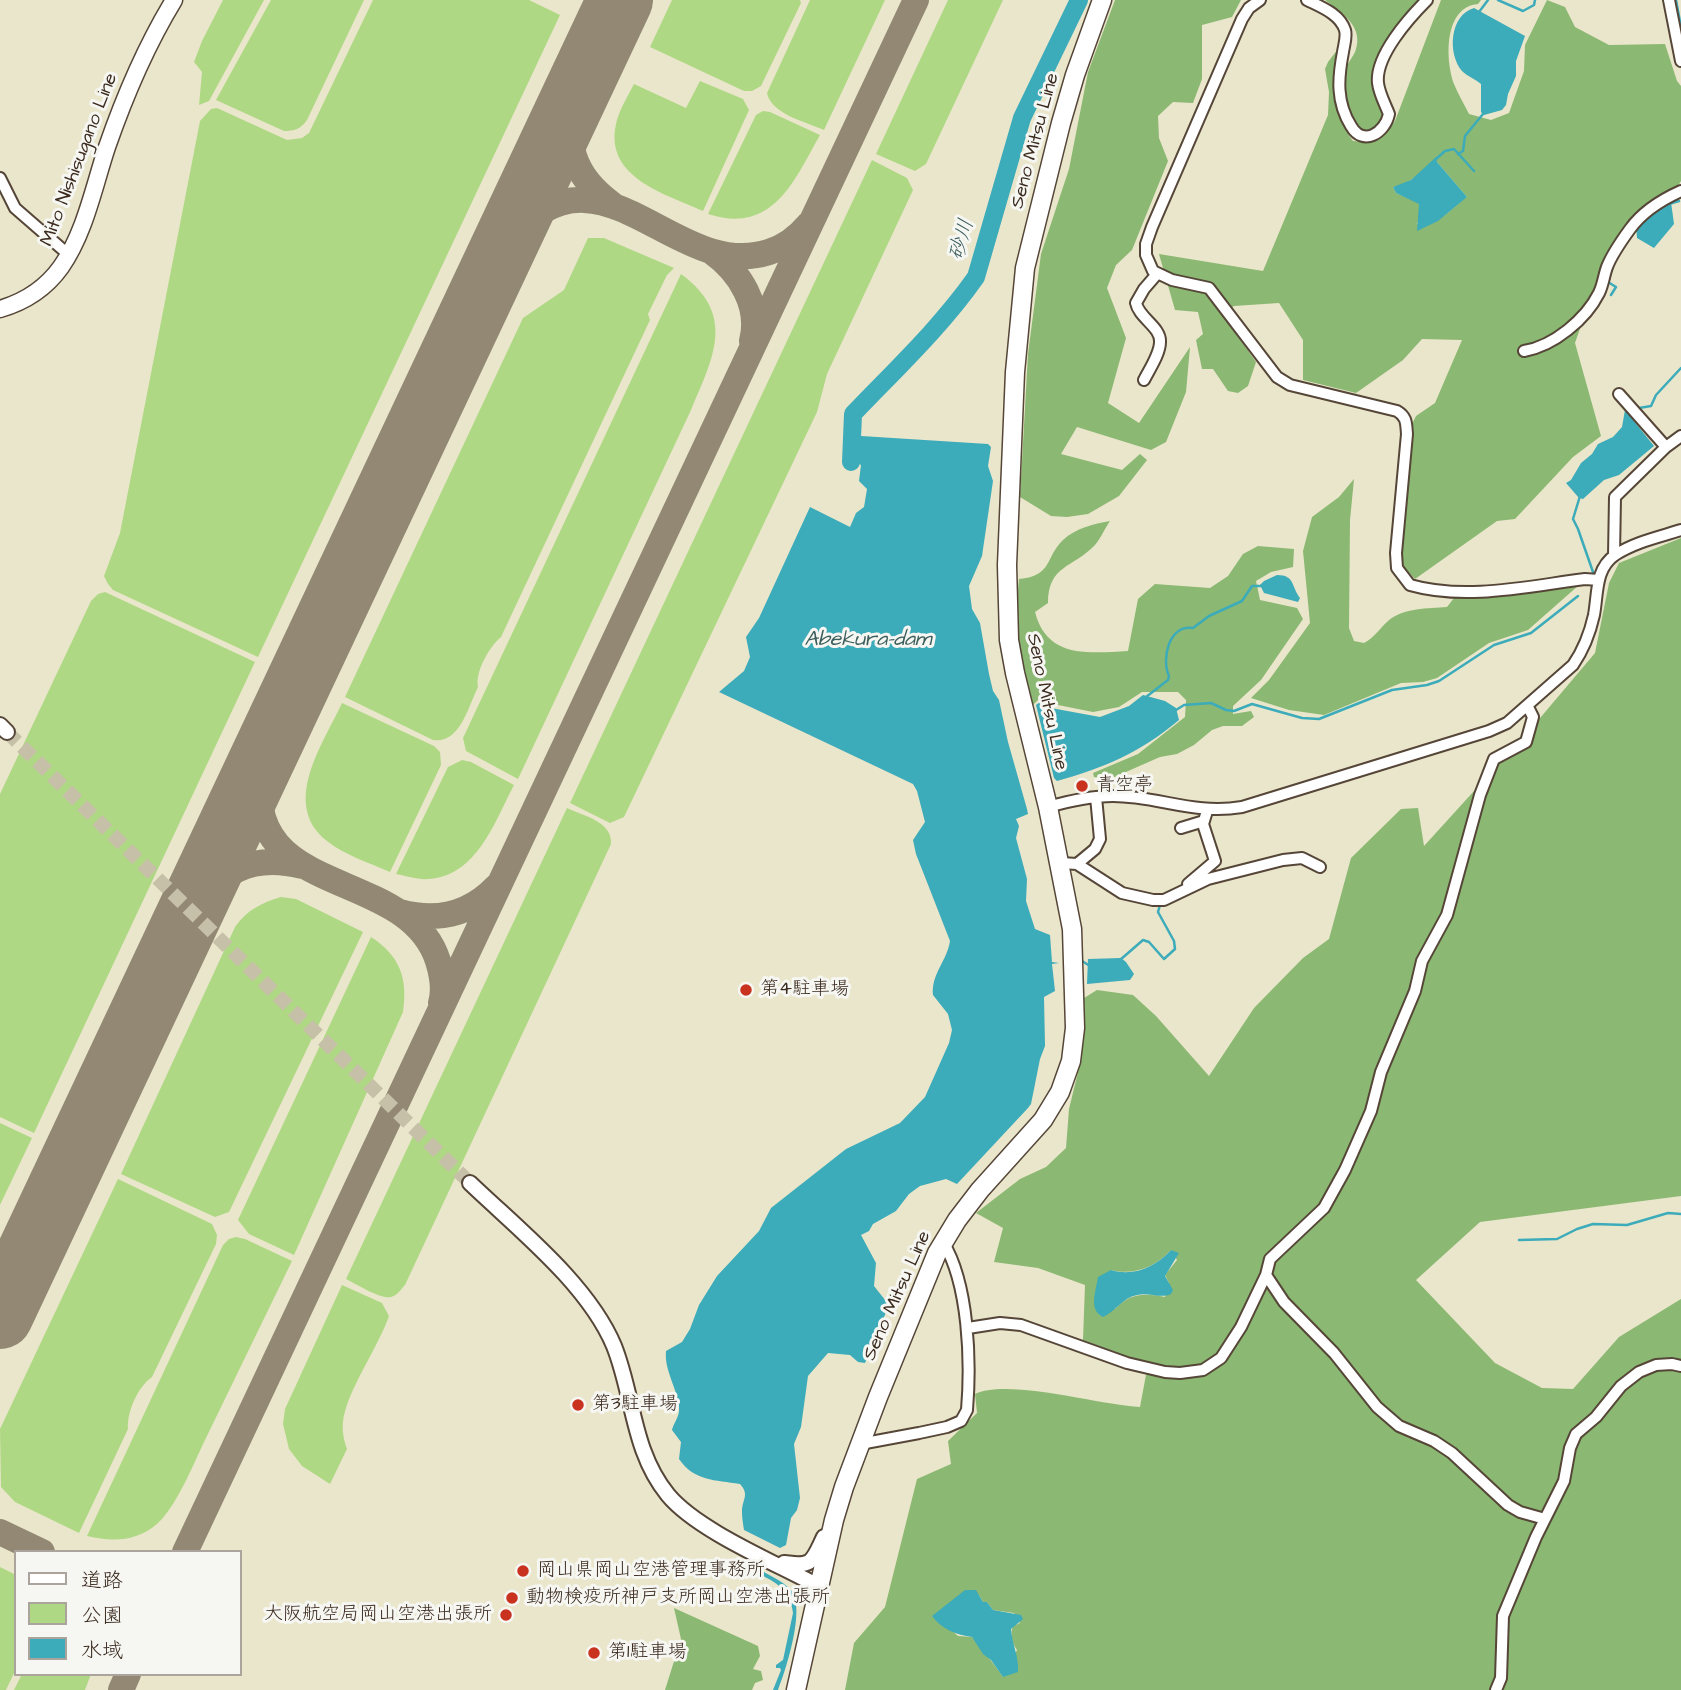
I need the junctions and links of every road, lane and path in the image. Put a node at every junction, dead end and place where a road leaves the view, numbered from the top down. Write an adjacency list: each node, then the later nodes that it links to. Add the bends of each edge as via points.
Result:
1 (174, 0): 10 (main road, Mito Nishisugano Line, via 131,82)
2 (1101, 0): 23 (main road, Seno Mitsu Line, via 1075,75 1036,219 1025,268 1014,372 1009,640)
3 (1260, 0): 11 (street, via 1242,19 1152,227 1146,255)
4 (1307, 0): 5 (street, via 1334,15 1345,30 1339,97 1349,124 1362,136 1384,128 1389,114 1378,85 1381,65 1397,35)
5 (1427, 0)
6 (1669, 0): 7 (street)
7 (1681, 61)
8 (0, 178): 10 (street, via 15,208)
9 (1681, 191): 13 (street, via 1658,201 1630,228 1608,263 1600,292 1589,308 1540,349)
10 (69, 255): 12 (main road, Mito Nishisugano Line, via 45,285)
11 (1157, 274): 14 (street, via 1136,303 1160,343); 20 (street, via 1209,288 1276,377 1290,385 1402,414 1407,434 1396,553 1397,568 1410,585 1483,591)
12 (0, 309)
13 (1524, 351)
14 (1144, 380)
15 (1619, 394): 17 (street)
16 (1681, 436): 17 (street)
17 (1666, 447): 19 (street, via 1615,497)
18 (1681, 530): 19 (street, via 1635,544)
19 (1614, 556): 20 (street)
20 (1599, 580): 21 (street, via 1581,654)
21 (1528, 706): 24 (street, via 1489,731); 31 (street, via 1533,717 1526,742 1494,759 1447,915 1422,961 1371,1111 1345,1170 1324,1208 1270,1259)
22 (1096, 797): 23 (street); 24 (street, via 1115,796); 26 (street, via 1100,839 1095,849)
23 (1048, 807): 26 (main road, Seno Mitsu Line)
24 (1205, 816): 25 (street); 28 (street, via 1215,861)
25 (1181, 828)
26 (1069, 863): 28 (street, via 1132,896 1164,900); 30 (main road, Seno Mitsu Line, via 1075,1028 1071,1061 1043,1120 980,1190)
27 (1320, 867): 28 (street, via 1302,858 1283,860)
28 (1180, 891)
29 (470, 1182): 37 (street, via 575,1284 602,1322 620,1363 642,1452 668,1495 691,1517)
30 (943, 1242): 32 (street, via 951,1255); 34 (main road, Seno Mitsu Line)
31 (1266, 1276): 32 (street, via 1222,1359 1203,1370 1165,1372 1127,1363 1021,1325); 35 (street, via 1377,1407 1399,1426 1452,1453 1508,1505)
32 (968, 1328): 34 (street, via 967,1410 961,1421)
33 (1681, 1366): 35 (street, via 1656,1365 1639,1372 1576,1434 1564,1481)
34 (860, 1444): 36 (main road, Seno Mitsu Line)
35 (1545, 1519): 40 (street, via 1503,1616 1502,1678)
36 (834, 1520): 37 (street, via 808,1563); 38 (main road, Seno Mitsu Line)
37 (779, 1565): 38 (street)
38 (818, 1586): 39 (main road, Seno Mitsu Line)
39 (796, 1690)
40 (1496, 1690)

